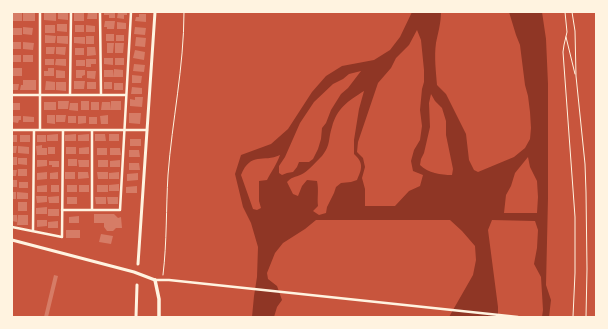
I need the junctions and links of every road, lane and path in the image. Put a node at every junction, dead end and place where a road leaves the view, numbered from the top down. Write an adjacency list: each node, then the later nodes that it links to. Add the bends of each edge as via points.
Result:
1 (40, 12): 12 (street)
2 (71, 12): 13 (street)
3 (100, 12): 14 (street)
4 (131, 12): 15 (street)
5 (155, 12): 22 (street)
6 (184, 12): 30 (path, via 182,56 168,175 166,252)
7 (564, 12): 9 (path)
8 (572, 12): 10 (path, via 576,30)
9 (566, 36): 10 (path); 35 (path, via 563,52 576,246)
10 (576, 79): 36 (path, via 585,164)
11 (12, 95): 12 (street)
12 (40, 95): 13 (street); 18 (street)
13 (70, 95): 14 (street)
14 (101, 95): 15 (street)
15 (126, 95): 21 (street)
16 (12, 130): 17 (street)
17 (34, 130): 18 (street); 26 (street)
18 (40, 130): 19 (street)
19 (63, 130): 20 (street); 23 (street)
20 (92, 130): 21 (street); 24 (street)
21 (125, 130): 22 (street); 24 (street, via 120,210)
22 (147, 130): 28 (street)
23 (62, 210): 24 (street); 26 (street, via 62,237)
24 (92, 210)
25 (12, 227): 26 (street)
26 (33, 231)
27 (12, 240): 29 (street, via 134,272)
28 (138, 264)
29 (155, 280): 30 (street); 33 (main road)
30 (162, 280): 34 (street)
31 (137, 285): 32 (street)
32 (136, 317)
33 (159, 317)
34 (518, 317)
35 (573, 317)
36 (586, 317)

